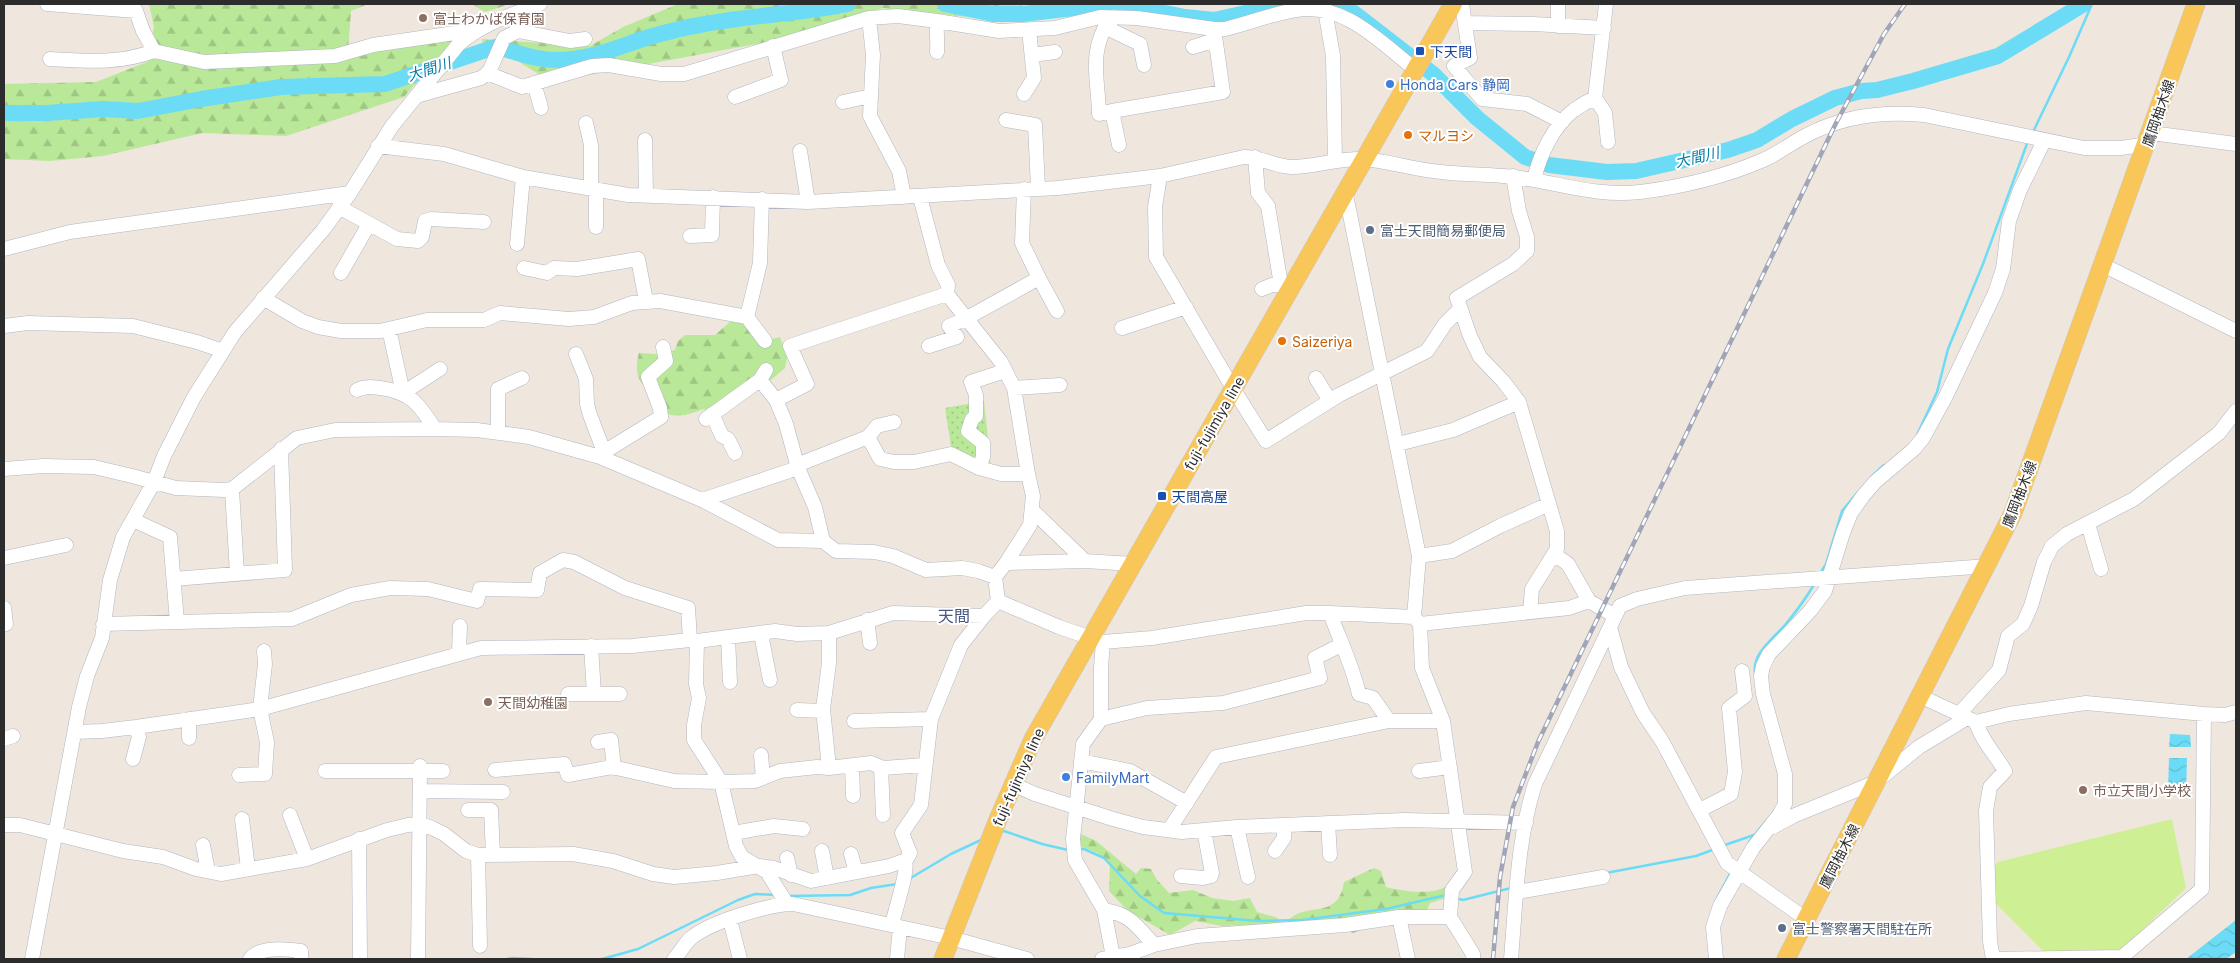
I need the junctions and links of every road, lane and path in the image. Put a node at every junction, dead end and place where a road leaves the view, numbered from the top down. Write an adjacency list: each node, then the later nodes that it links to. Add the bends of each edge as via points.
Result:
1 (48, 4): 21 (street, via 136,11)
2 (540, 4): 15 (street)
3 (1453, 4): 26 (main road, fuji-fujimiya line)
4 (1462, 4): 12 (street)
5 (1558, 4): 13 (street)
6 (1606, 4): 14 (street)
7 (2196, 4): 41 (main road, 鷹岡柚木線)
8 (1324, 7): 17 (street, via 1295,10); 26 (street); 50 (street, via 1333,56)
9 (1116, 14): 16 (street, via 1056,28); 17 (street); 27 (street, via 1113,32 1140,44); 37 (street, via 1101,32 1095,61 1099,114)
10 (869, 18): 11 (street, via 898,16); 19 (street); 32 (street, via 873,55)
11 (937, 20): 16 (street, via 999,32); 22 (street)
12 (1466, 23): 13 (street); 39 (street, via 1470,58 1454,66 1482,99 1527,104)
13 (1558, 26): 14 (street)
14 (1604, 28): 34 (street)
15 (480, 29): 21 (street, via 374,46 335,56 204,62); 31 (street, via 458,45)
16 (1029, 30): 24 (street)
17 (1215, 34): 20 (street); 37 (street, via 1223,92)
18 (585, 40): 28 (street, via 570,41 518,31 504,38)
19 (773, 46): 29 (street, via 684,74 592,66); 33 (street, via 781,80)
20 (1193, 46)
21 (154, 51): 25 (street, via 110,62)
22 (937, 52)
23 (1055, 52): 24 (street)
24 (1032, 55): 30 (street, via 1034,78)
25 (50, 59)
26 (1420, 63): 51 (main road, fuji-fujimiya line)
27 (1144, 65)
28 (487, 73): 29 (street, via 522,87); 31 (street, via 481,78)
29 (534, 83): 36 (street)
30 (1024, 94)
31 (416, 96): 47 (street)
32 (871, 96): 35 (street); 62 (street, via 870,116 899,171)
33 (735, 97)
34 (1595, 98): 39 (street); 44 (street, via 1605,113)
35 (844, 102)
36 (541, 108)
37 (1112, 111): 46 (street)
38 (1006, 120): 57 (street, via 1035,125)
39 (1562, 122): 52 (street)
40 (586, 123): 56 (street, via 591,145)
41 (2149, 138): 43 (street, via 2121,148 2084,148); 45 (street); 73 (main road, 鷹岡柚木線)
42 (644, 140): 59 (street)
43 (2041, 140): 52 (street, via 1899,112 1868,115 1822,127 1780,152 1742,168 1672,187 1615,193 1566,188); 141 (street, via 2009,221 2003,269 1995,293 1945,398 1923,438 1875,482 1851,513)
44 (1608, 142)
45 (2236, 144)
46 (1119, 145)
47 (378, 146): 55 (street, via 444,154); 58 (street)
48 (800, 151): 65 (street)
49 (1255, 157): 50 (street, via 1290,167); 53 (street, via 1225,160); 78 (street, via 1258,193 1268,206)
50 (1335, 160): 51 (street)
51 (1364, 160): 54 (street, via 1441,172); 60 (main road, fuji-fujimiya line)
52 (1535, 174): 54 (street)
53 (1160, 176): 57 (street, via 1058,188); 82 (street, via 1155,207 1156,257)
54 (1512, 176): 83 (street, via 1527,237 1527,251 1513,264 1457,298)
55 (523, 177): 56 (street); 71 (street)
56 (593, 188): 59 (street); 69 (street)
57 (1031, 188): 63 (street); 76 (street, via 1022,242)
58 (350, 193): 66 (street); 72 (street, via 70,232)
59 (646, 195): 61 (street)
60 (1346, 195): 78 (main road, fuji-fujimiya line); 98 (street)
61 (713, 197): 64 (street); 70 (street, via 712,235)
62 (904, 197): 63 (street); 65 (street)
63 (920, 197): 79 (street, via 938,265 948,285)
64 (762, 199): 65 (street); 85 (street, via 760,263)
65 (808, 202)
66 (339, 207): 68 (street); 80 (street)
67 (484, 222): 68 (street, via 431,219 425,221 418,241 397,239)
68 (370, 224): 75 (street)
69 (596, 227)
70 (690, 236)
71 (517, 244)
72 (4, 249)
73 (2103, 265): 90 (street); 137 (main road, 鷹岡柚木線, via 2019,498)
74 (524, 268): 81 (street, via 547,273 554,268 577,269 638,259)
75 (341, 273)
76 (1039, 278): 84 (street); 86 (street)
77 (1262, 289): 78 (street, via 1272,285)
78 (1284, 290): 104 (main road, fuji-fujimiya line)
79 (947, 294): 86 (street); 106 (street, via 790,346 807,384)
80 (263, 298): 89 (street, via 318,327 341,331); 94 (street)
81 (646, 301): 85 (street); 89 (street, via 594,317 570,319 500,313 484,320 428,320)
82 (1186, 307): 88 (street); 104 (street)
83 (1460, 310): 98 (street, via 1444,324 1427,351); 108 (street, via 1480,357)
84 (1056, 311)
85 (747, 317): 91 (street)
86 (966, 319): 92 (street, via 948,326 957,337); 97 (street)
87 (4, 326): 94 (street, via 28,323 133,326)
88 (1122, 328)
89 (390, 329): 105 (street)
90 (2236, 331)
91 (765, 341)
92 (929, 346)
93 (664, 347): 117 (street, via 666,361 648,377 661,417)
94 (223, 351): 122 (street, via 179,425)
95 (576, 354): 117 (street, via 586,379 588,409)
96 (440, 369): 105 (street)
97 (1005, 371): 102 (street); 119 (street, via 971,382 976,395 976,416 968,431 983,443)
98 (1383, 373): 107 (street); 114 (street)
99 (522, 378): 112 (street, via 498,389)
100 (1316, 378): 107 (street)
101 (1060, 385): 102 (street)
102 (1014, 388): 121 (street)
103 (357, 390): 105 (street, via 364,386)
104 (1234, 390): 107 (street, via 1266,441); 136 (main road, fuji-fujimiya line)
105 (403, 393): 111 (street, via 420,406)
106 (776, 400): 116 (street, via 763,375 709,417 722,436 728,439); 118 (street)
107 (1330, 401)
108 (1519, 402): 114 (street, via 1453,430); 125 (street)
109 (2236, 411): 128 (street, via 2220,433 2158,482)
110 (894, 422): 113 (street, via 877,426)
111 (436, 429): 112 (street); 115 (street, via 335,430 297,438)
112 (498, 432): 117 (street)
113 (868, 437): 118 (street); 119 (street, via 880,459 914,462 951,454)
114 (1398, 444): 132 (street)
115 (282, 448): 123 (street); 139 (street, via 285,570)
116 (735, 453)
117 (602, 454): 124 (street)
118 (798, 466): 124 (street); 129 (street, via 815,507)
119 (979, 468): 121 (street, via 1001,474)
120 (4, 469): 122 (street, via 43,466 94,468)
121 (1028, 474): 126 (street, via 1034,496)
122 (154, 482): 123 (street, via 176,488); 127 (street)
123 (232, 489): 139 (street)
124 (702, 500): 129 (street, via 778,540)
125 (1549, 504): 131 (street, via 1557,531); 132 (street, via 1452,551)
126 (1033, 511): 134 (street); 135 (street, via 1030,525)
127 (133, 520): 142 (street, via 170,537); 154 (street, via 123,537 110,580)
128 (2088, 524): 138 (street); 178 (street, via 2052,546 2023,624 2008,636 1999,670)
129 (823, 542): 140 (street, via 836,551 893,556 926,570 962,568)
130 (66, 546): 133 (street)
131 (1555, 555): 143 (street, via 1568,564); 147 (street, via 1532,589)
132 (1419, 556): 150 (street)
133 (4, 558)
134 (1085, 561): 135 (street); 136 (street)
135 (1006, 563): 140 (street)
136 (1133, 564): 159 (main road, fuji-fujimiya line)
137 (1988, 566): 141 (street); 172 (main road, 鷹岡柚木線)
138 (2101, 569)
139 (237, 574): 142 (street)
140 (994, 577): 144 (street)
141 (1829, 578): 151 (street, via 1685,588 1620,606); 228 (street, via 1825,591 1810,611 1769,654 1763,666 1763,694 1781,756 1786,790 1785,804)
142 (174, 579): 152 (street)
143 (1588, 600): 147 (street, via 1569,608); 151 (street)
144 (998, 601): 148 (street); 159 (street, via 1058,627)
145 (4, 608): 153 (street)
146 (1330, 612): 150 (street); 159 (street, via 1282,616 1152,638); 162 (street)
147 (1530, 612): 150 (street)
148 (984, 616): 149 (street, via 893,613); 180 (street, via 961,645)
149 (867, 620): 156 (street); 161 (street)
150 (1417, 621): 184 (street, via 1422,668)
151 (1612, 621): 214 (street, via 1621,667 1643,713); 221 (street, via 1535,784)
152 (177, 622): 154 (street); 160 (street, via 292,619 351,595 390,588 428,588 477,601 480,590 537,590 540,572 563,560 574,562 625,588 688,608)
153 (4, 624)
154 (103, 624): 186 (street, via 102,638 87,676)
155 (460, 626): 165 (street)
156 (828, 633): 157 (street); 175 (street, via 829,662)
157 (761, 634): 158 (street); 167 (street)
158 (728, 637): 160 (street); 168 (street)
159 (1098, 639): 181 (street); 207 (main road, fuji-fujimiya line, via 1033,739)
160 (693, 641): 163 (street); 205 (street, via 699,698 694,740)
161 (870, 643)
162 (1341, 645): 181 (street, via 1315,658 1320,678 1223,703 1147,708); 183 (street, via 1353,668 1359,694 1373,698)
163 (591, 646): 165 (street, via 502,646); 170 (street)
164 (264, 651): 173 (street)
165 (460, 652): 173 (street)
166 (1742, 671): 214 (street, via 1745,696 1729,708 1736,772 1731,794)
167 (770, 680)
168 (730, 682)
169 (568, 694): 170 (street)
170 (594, 694): 171 (street)
171 (620, 694)
172 (1920, 696): 178 (street); 206 (main road, 鷹岡柚木線)
173 (260, 709): 179 (street); 203 (street, via 266,742 265,774)
174 (797, 710): 175 (street)
175 (823, 711): 197 (street)
176 (2236, 712): 177 (street)
177 (2204, 714): 178 (street, via 2086,702); 280 (street, via 2202,889 2122,957)
178 (1968, 718): 206 (street, via 1919,747); 280 (street, via 2005,771 1990,787 1986,811)
179 (189, 719): 185 (street); 187 (street)
180 (931, 719): 182 (street); 192 (street)
181 (1101, 719): 191 (street, via 1083,744)
182 (854, 721)
183 (1390, 721): 184 (street); 211 (street, via 1216,757)
184 (1443, 721): 195 (street)
185 (136, 727): 186 (street); 190 (street, via 139,737)
186 (75, 732): 230 (street)
187 (190, 738)
188 (598, 742): 196 (street, via 611,740)
189 (761, 755): 204 (street)
190 (133, 759)
191 (1082, 761): 211 (street, via 1130,771); 212 (street)
192 (925, 765): 194 (street); 241 (street, via 921,804 902,833 910,853)
193 (852, 766): 194 (street, via 871,763); 197 (street); 210 (street)
194 (881, 767): 216 (street)
195 (1450, 767): 202 (street); 218 (street)
196 (614, 768): 200 (street, via 568,775 564,764); 205 (street, via 674,781)
197 (829, 768): 204 (street, via 786,770)
198 (420, 769): 199 (street); 201 (street); 208 (street)
199 (443, 770)
200 (495, 770)
201 (324, 771)
202 (1419, 771)
203 (240, 775)
204 (763, 778): 205 (street)
205 (721, 782): 229 (street)
206 (1876, 782): 228 (street, via 1792,816); 257 (main road, 鷹岡柚木線)
207 (1012, 784): 212 (street); 260 (main road, fuji-fujimiya line)
208 (420, 791): 209 (street); 220 (street)
209 (503, 792)
210 (853, 796)
211 (1187, 803): 226 (street)
212 (1075, 806): 226 (street, via 1143,827); 254 (street, via 1075,860)
213 (468, 810): 237 (street, via 491,810)
214 (1700, 810): 245 (street, via 1721,851)
215 (290, 815): 240 (street)
216 (883, 815)
217 (242, 818): 243 (street)
218 (1459, 822): 219 (street); 221 (street); 255 (street, via 1465,872 1452,890)
219 (1328, 823): 223 (street); 238 (street)
220 (420, 824): 231 (street, via 387,830); 236 (street); 269 (street)
221 (1526, 824): 252 (street)
222 (4, 825): 230 (street, via 20,825)
223 (1284, 825): 224 (street); 234 (street, via 1284,838)
224 (1237, 827): 227 (street); 249 (street)
225 (803, 829): 229 (street, via 774,826)
226 (1169, 830): 227 (street)
227 (1204, 830): 248 (street, via 1211,876)
228 (1767, 830): 245 (street)
229 (733, 833): 242 (street, via 742,857)
230 (57, 834): 244 (street, via 122,852 163,857); 265 (street)
231 (359, 840): 240 (street); 268 (street)
232 (203, 845): 244 (street)
233 (822, 851): 251 (street)
234 (1275, 851)
235 (851, 854): 246 (street)
236 (478, 855): 237 (street); 262 (street)
237 (493, 855): 242 (street, via 573,854 613,861 653,874 674,876)
238 (1330, 855)
239 (787, 858): 247 (street)
240 (307, 859): 243 (street)
241 (905, 860): 246 (street); 259 (street, via 907,867)
242 (759, 866): 247 (street); 253 (street)
243 (248, 869): 244 (street, via 221,874)
244 (208, 871)
245 (1739, 871): 257 (street); 278 (street, via 1713,927)
246 (856, 872): 251 (street)
247 (790, 875): 251 (street, via 811,881)
248 (1181, 876)
249 (1248, 877)
250 (1603, 877): 252 (street)
251 (827, 878)
252 (1517, 892): 277 (street)
253 (785, 901): 258 (street); 259 (street)
254 (1104, 910): 261 (street, via 1130,918); 264 (street)
255 (1450, 911): 256 (street); 276 (street)
256 (1398, 917): 261 (street, via 1345,925 1197,936); 275 (street)
257 (1806, 919): 279 (main road, 鷹岡柚木線)
258 (730, 920): 270 (street, via 691,938); 271 (street)
259 (896, 926): 260 (street); 272 (street)
260 (951, 938): 273 (main road, fuji-fujimiya line); 274 (street)
261 (1154, 945): 263 (street)
262 (480, 946)
263 (1131, 957): 264 (street)
264 (1108, 958)
265 (32, 959)
266 (250, 959): 267 (street, via 262,951 290,949 301,951)
267 (301, 959)
268 (360, 959)
269 (418, 959)
270 (674, 959)
271 (740, 959)
272 (897, 959)
273 (943, 959)
274 (1024, 959)
275 (1408, 959)
276 (1473, 959)
277 (1511, 959)
278 (1716, 959)
279 (1786, 959)
280 (1993, 959)

